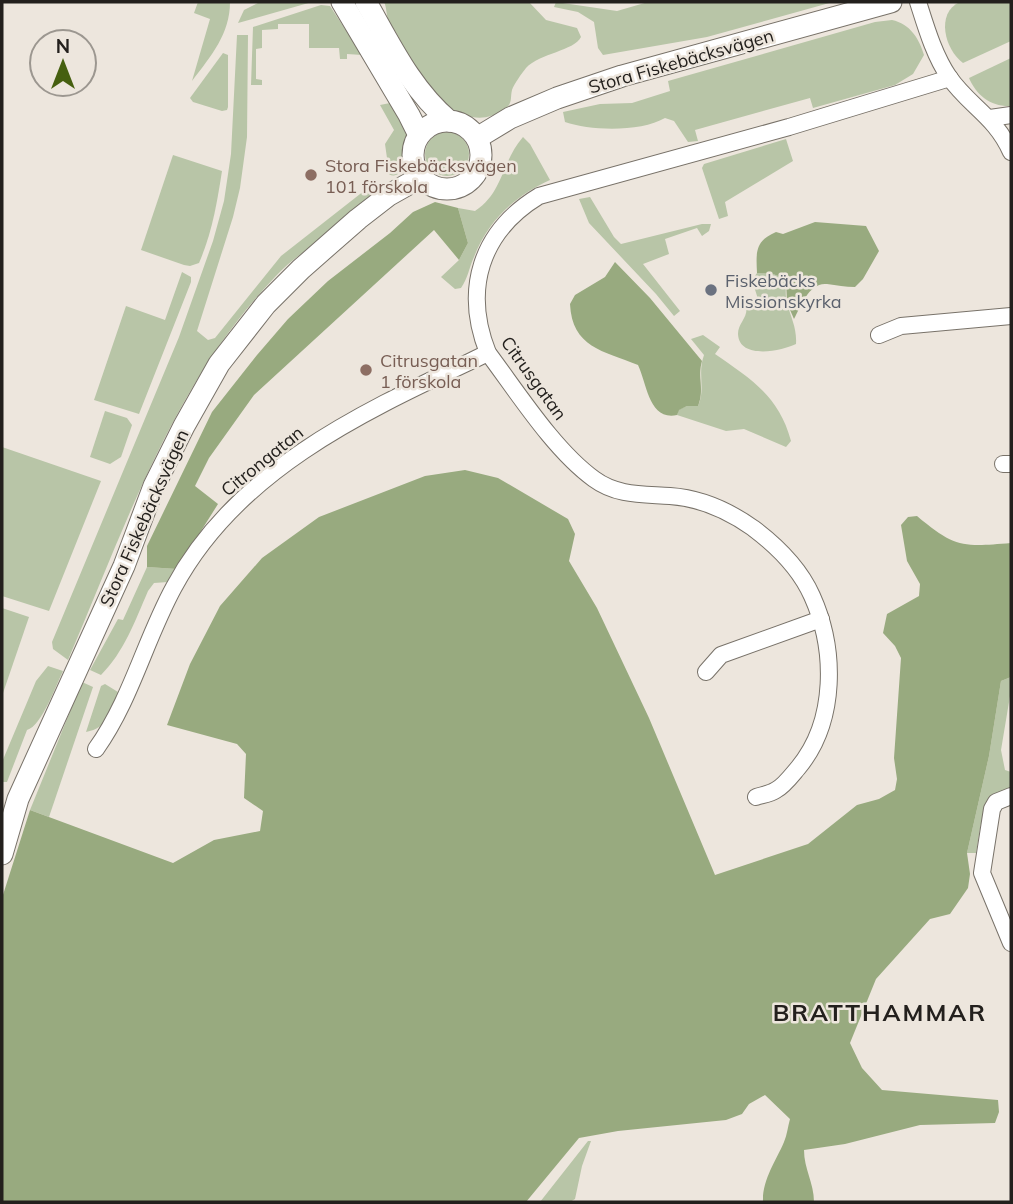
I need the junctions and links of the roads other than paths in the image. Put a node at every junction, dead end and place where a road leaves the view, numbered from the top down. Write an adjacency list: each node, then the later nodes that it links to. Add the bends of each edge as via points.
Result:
1 (342, 2): 9 (street)
2 (366, 2): 8 (street, via 412,80)
3 (891, 2): 10 (street, Stora Fiskebäcksvägen, via 581,90 510,118)
4 (918, 2): 5 (street)
5 (950, 78): 7 (street); 15 (street, Citrusgatan, via 539,196 509,217 480,265 477,306)
6 (1011, 115): 7 (street)
7 (990, 118): 11 (street)
8 (449, 121): 9 (street, via 435,122); 10 (street, via 465,125)
9 (419, 135): 12 (street, via 413,161)
10 (477, 138): 12 (street, via 480,162 467,183 443,189)
11 (1011, 152)
12 (421, 177): 21 (street, Stora Fiskebäcksvägen, via 358,219 301,269 266,304 219,364 154,486 124,566 18,799)
13 (1011, 316): 14 (street, via 901,326)
14 (879, 335)
15 (488, 353): 16 (street, Citrusgatan, via 555,440 594,480 627,494 693,499 736,516 783,554 811,594); 18 (street, Citrongatan, via 327,434 239,501 174,587 114,725)
16 (821, 619): 17 (street, via 721,655); 20 (street, Citrusgatan, via 830,673 815,738 793,774 776,790)
17 (706, 672)
18 (96, 750)
19 (1011, 796): 22 (street, via 996,802 992,809 982,873)
20 (756, 797)
21 (2, 854)
22 (1011, 943)

